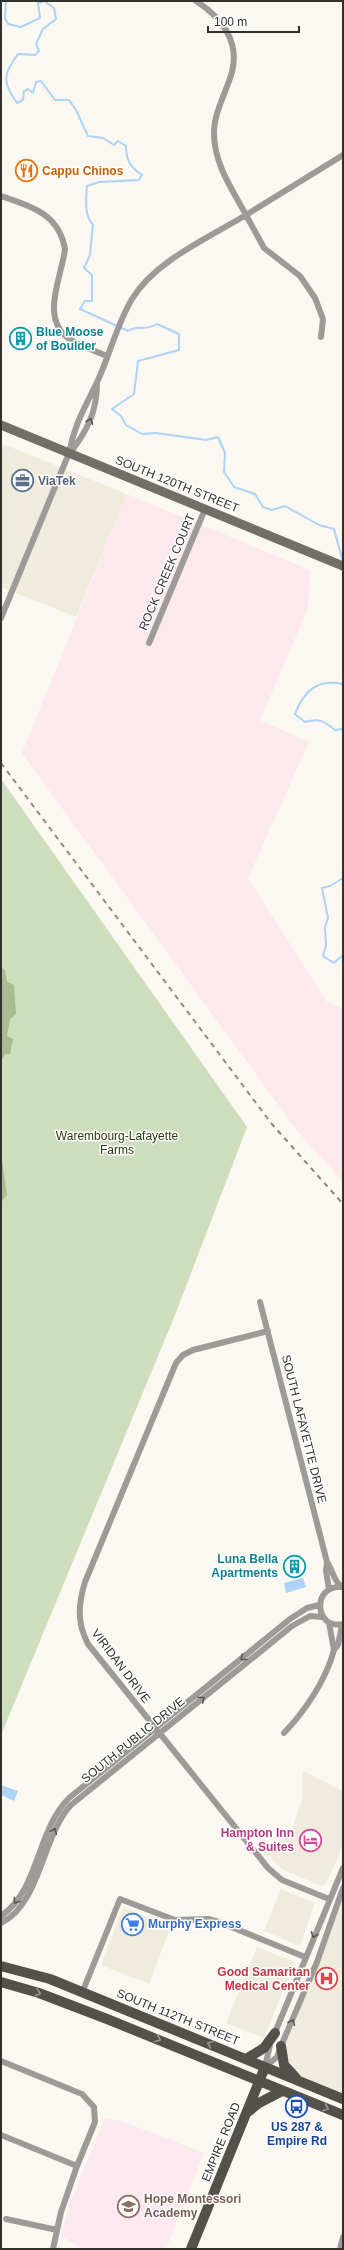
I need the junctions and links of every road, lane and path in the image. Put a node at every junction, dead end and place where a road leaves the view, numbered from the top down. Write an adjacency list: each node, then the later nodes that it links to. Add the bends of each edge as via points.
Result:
1 (196, 1): 4 (street, via 212,12 224,26 233,48 232,71 216,117 214,144 217,160)
2 (343, 155): 4 (street)
3 (1, 196): 6 (street, via 31,206 54,222 64,241 65,249 54,297 57,323 62,333 74,342)
4 (246, 215): 5 (street, via 264,248 300,276 311,292 323,320); 6 (street, via 154,272 141,286 125,313)
5 (321, 337)
6 (107, 356): 7 (street)
7 (97, 381): 9 (street, via 73,431); 9 (street, one-way to 7, via 84,435 92,415 97,396)
8 (1, 425): 9 (main road, SOUTH 120TH STREET)
9 (69, 454): 10 (main road, SOUTH 120TH STREET); 12 (street)
10 (205, 509): 11 (main road, SOUTH 120TH STREET); 13 (street, ROCK CREEK COURT)
11 (339, 564)
12 (1, 618)
13 (149, 642)
14 (260, 1302): 15 (street, SOUTH LAFAYETTE DRIVE)
15 (268, 1331): 16 (street, SOUTH LAFAYETTE DRIVE); 24 (street, VIRIDAN DRIVE, via 193,1350 183,1355 176,1363 96,1553 79,1600 82,1632 88,1644)
16 (327, 1562): 17 (street, SOUTH LAFAYETTE DRIVE, via 336,1581); 18 (street, SOUTH LAFAYETTE DRIVE)
17 (342, 1587): 18 (street)
18 (329, 1589): 19 (street, via 322,1596)
19 (319, 1605): 20 (street); 24 (street, SOUTH PUBLIC DRIVE, one-way to 24, via 307,1608 290,1619)
20 (322, 1617): 21 (street); 24 (street, SOUTH PUBLIC DRIVE, one-way to 20, via 292,1626 310,1616)
21 (329, 1623): 22 (street); 23 (street)
22 (343, 1625): 23 (street, via 338,1645)
23 (334, 1650): 25 (street, via 321,1681)
24 (157, 1730): 28 (street, VIRIDAN DRIVE, via 271,1872 282,1880); 29 (street, SOUTH PUBLIC DRIVE, one-way to 29, via 62,1805 50,1824 23,1891 11,1908); 30 (street, SOUTH PUBLIC DRIVE, one-way to 24, via 16,1911 27,1897 56,1826 67,1809)
25 (284, 1733)
26 (343, 1868): 28 (street)
27 (343, 1888): 36 (street, one-way to 27, via 317,1962)
28 (329, 1899): 31 (street, one-way to 31)
29 (1, 1916)
30 (1, 1923)
31 (305, 1956): 34 (street, via 220,1922 208,1919 175,1920 120,1899); 35 (street)
32 (1, 1966): 34 (main road, SOUTH 112TH STREET, via 50,1979)
33 (1, 1982): 41 (main road, one-way to 41, via 39,1993 107,2019)
34 (82, 1993): 37 (main road, SOUTH 112TH STREET, one-way to 34)
35 (275, 2033): 37 (main road, via 264,2048); 39 (street, via 267,2053)
36 (281, 2046): 39 (street, via 277,2057); 40 (main road, via 284,2065)
37 (246, 2059): 39 (main road, SOUTH 112TH STREET)
38 (1, 2061): 47 (street, via 82,2094 89,2100 94,2107 95,2122)
39 (265, 2067): 40 (main road, SOUTH 112TH STREET); 41 (main road, EMPIRE ROAD)
40 (299, 2080): 43 (main road, SOUTH 112TH STREET)
41 (259, 2082): 42 (main road); 44 (main road, EMPIRE ROAD)
42 (282, 2091): 44 (main road, via 259,2103); 45 (main road, one-way to 45)
43 (343, 2099)
44 (246, 2114): 52 (main road, EMPIRE ROAD)
45 (343, 2115)
46 (1, 2135): 47 (street)
47 (77, 2166): 49 (street)
48 (6, 2219): 49 (street)
49 (57, 2230): 51 (street)
50 (343, 2237): 53 (street)
51 (53, 2249)
52 (191, 2249)
53 (340, 2249)

